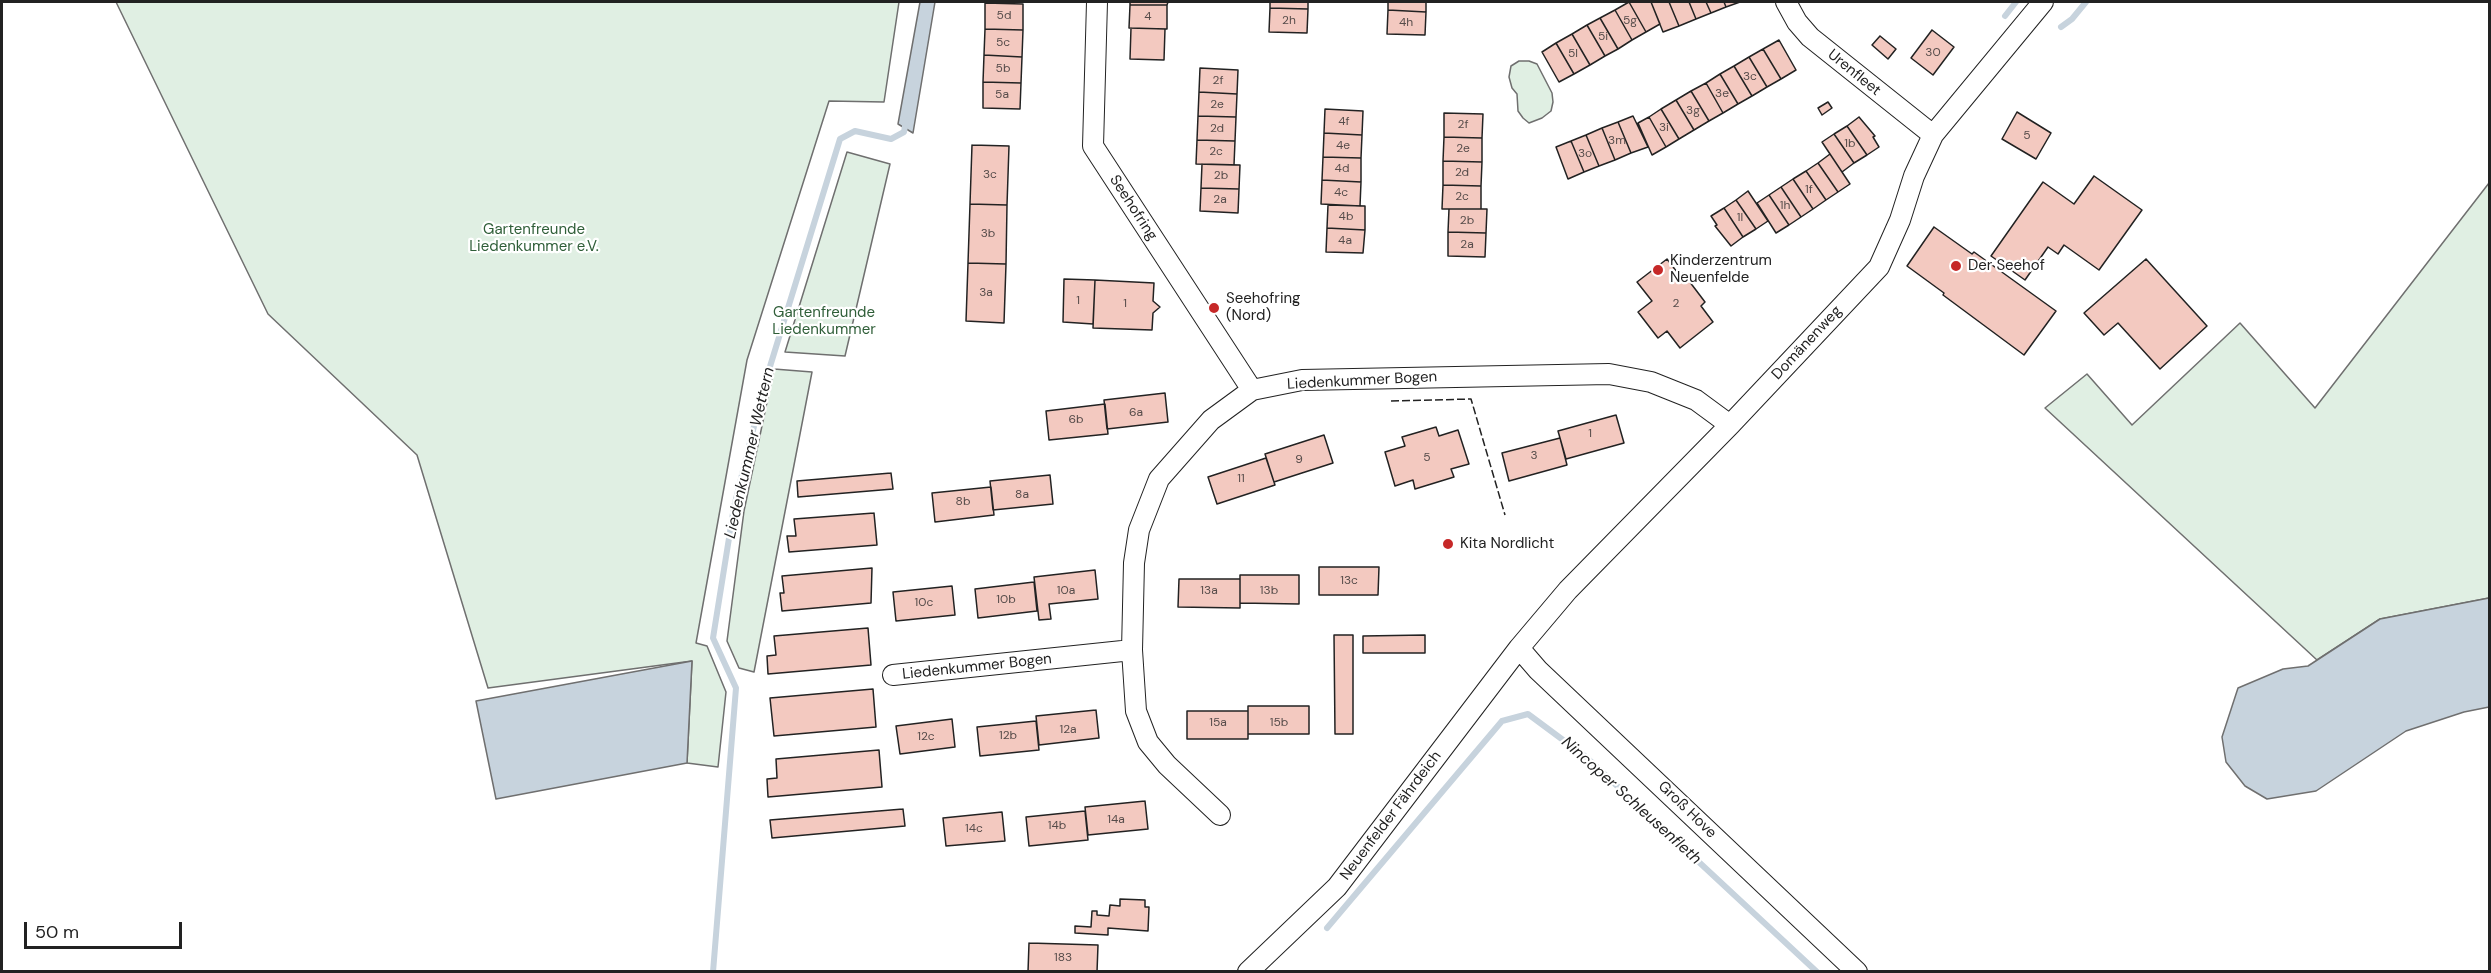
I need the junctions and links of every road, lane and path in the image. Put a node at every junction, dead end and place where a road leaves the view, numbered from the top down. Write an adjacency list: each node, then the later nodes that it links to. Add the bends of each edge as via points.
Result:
1 (1097, 2): 5 (street, Seehofring, via 1093,146)
2 (1786, 2): 4 (street, Urenfleet, via 1810,37)
3 (2043, 2): 4 (street, Domänenweg)
4 (1933, 135): 6 (street, Domänenweg, via 1879,267)
5 (1252, 390): 6 (street, Liedenkummer Bogen, via 1302,381 1609,374 1652,382 1696,400); 8 (street, Liedenkummer Bogen, via 1210,420 1159,479 1139,530 1134,563)
6 (1730, 425): 7 (street, Domänenweg, via 1568,590)
7 (1519, 648): 11 (street, Neuenfelder Fährdeich, via 1337,887); 12 (street, Groß Hove)
8 (1132, 651): 9 (street, Liedenkummer Bogen); 10 (street, Liedenkummer Bogen, via 1136,711 1148,742)
9 (893, 675)
10 (1220, 815)
11 (1248, 972)
12 (1857, 972)

